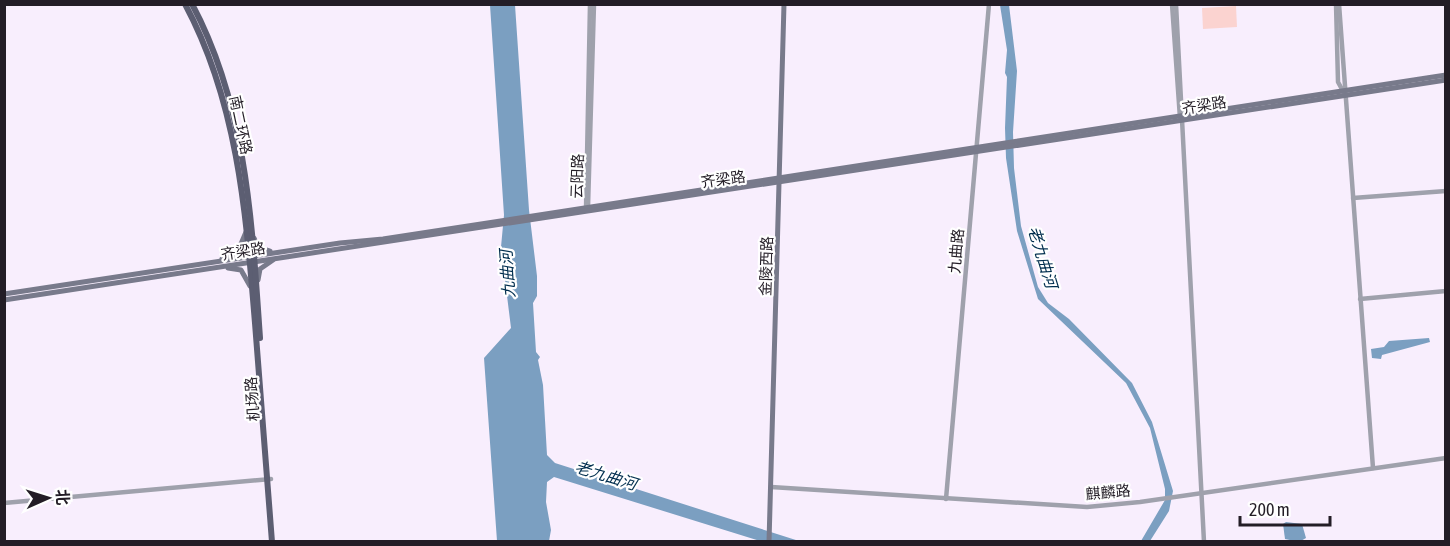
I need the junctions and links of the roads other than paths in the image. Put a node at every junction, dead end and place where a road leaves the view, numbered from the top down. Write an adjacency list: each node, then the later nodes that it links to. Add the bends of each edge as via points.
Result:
1 (185, 4): 12 (main road, 南二环路, via 209,54)
2 (192, 4): 12 (main road, 南二环路, via 215,53)
3 (592, 4): 17 (street, 云阳路)
4 (784, 4): 14 (main road, 金陵西路)
5 (989, 4): 13 (street, 九曲路)
6 (1174, 4): 11 (street)
7 (1337, 4): 10 (street)
8 (1446, 75): 10 (main road, 齐梁路)
9 (1446, 80): 10 (main road, 齐梁路)
10 (1344, 92): 11 (main road, 齐梁路); 16 (street)
11 (1181, 117): 13 (main road, 齐梁路); 31 (street)
12 (233, 125): 18 (main road, 南二环路)
13 (977, 150): 14 (main road, 齐梁路); 32 (street, 九曲路)
14 (778, 180): 17 (main road, 齐梁路); 30 (main road, 金陵西路)
15 (1446, 191): 16 (street)
16 (1353, 198): 24 (street)
17 (587, 208): 19 (main road, 齐梁路)
18 (249, 230): 19 (main road, via 258,248); 20 (main road, 南二环路); 21 (main road, via 238,251)
19 (278, 255): 20 (main road, 齐梁路); 26 (main road, via 261,269)
20 (252, 259): 21 (main road, 齐梁路); 26 (main road, 机场路)
21 (214, 265): 23 (main road, 齐梁路); 25 (main road, 齐梁路); 26 (main road, via 242,270)
22 (1446, 291): 24 (street)
23 (4, 294)
24 (1360, 299): 28 (street)
25 (4, 300)
26 (255, 300): 29 (main road, 机场路)
27 (1446, 458): 28 (street, 麒麟路)
28 (1373, 468): 31 (street, 麒麟路)
29 (269, 479): 33 (street); 34 (main road, 机场路)
30 (771, 487): 32 (street, 麒麟路); 35 (main road, 金陵西路)
31 (1201, 492): 32 (street, 麒麟路, via 1067,507); 36 (street)
32 (946, 499)
33 (4, 503)
34 (274, 542)
35 (769, 542)
36 (1204, 542)

